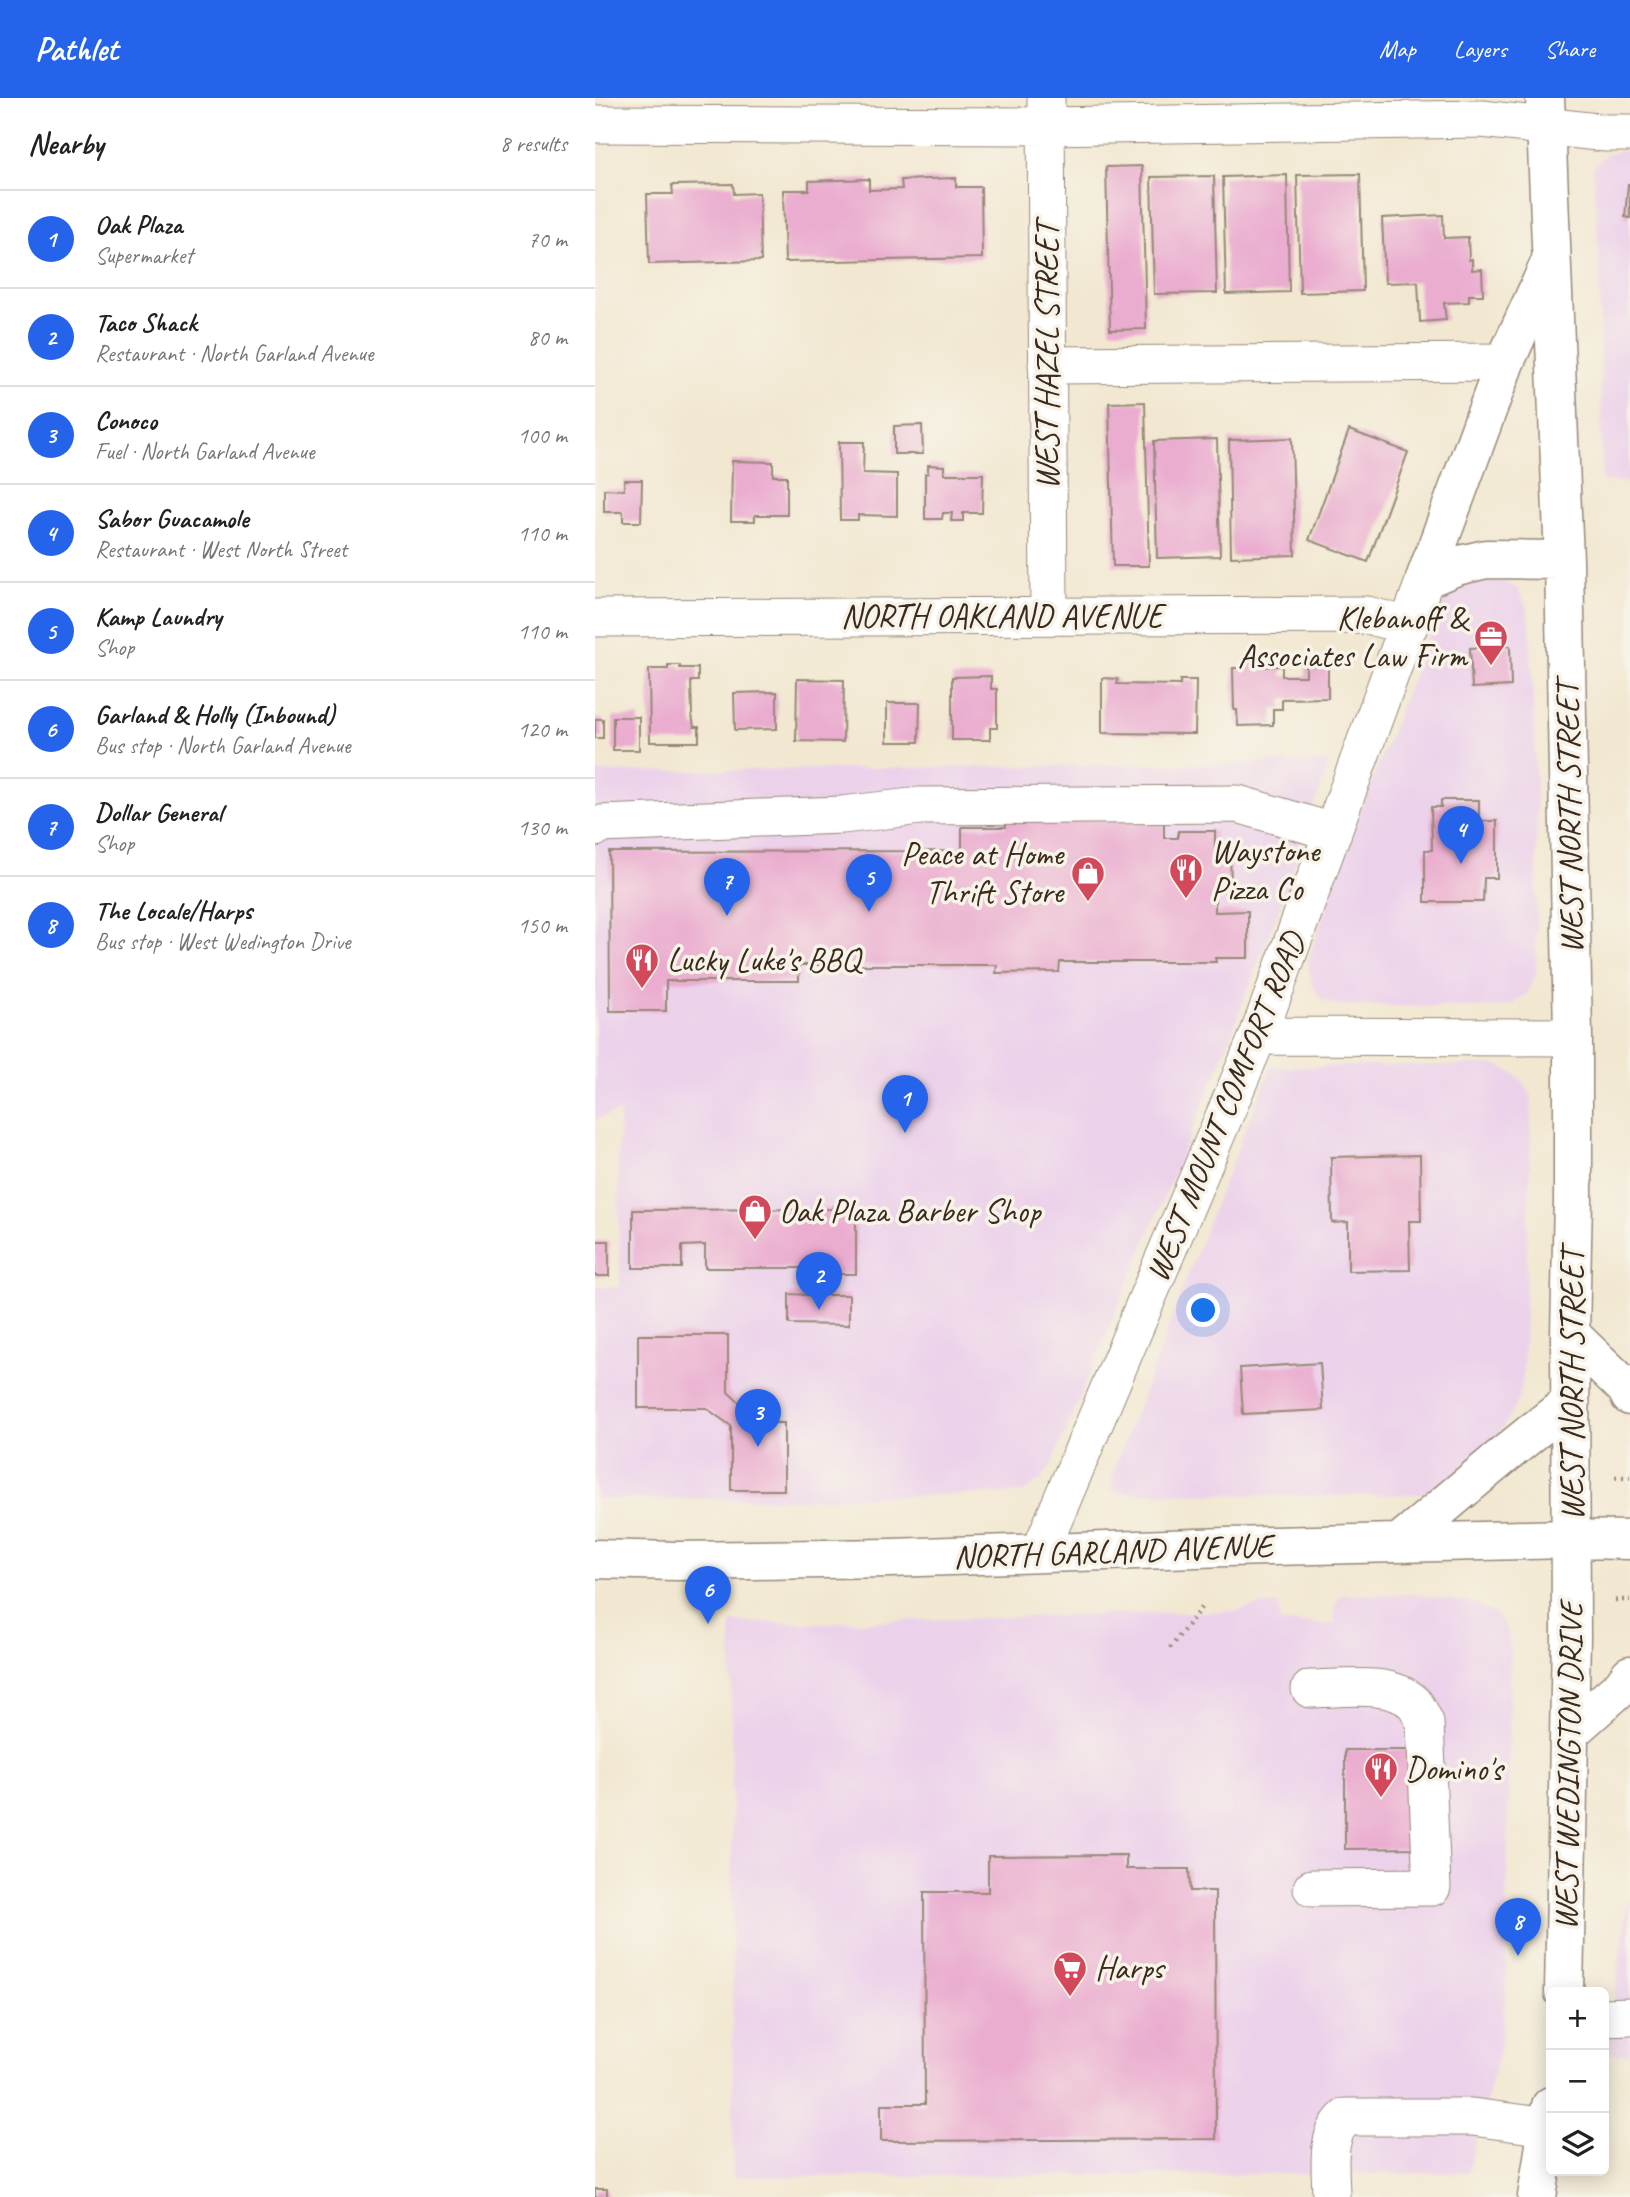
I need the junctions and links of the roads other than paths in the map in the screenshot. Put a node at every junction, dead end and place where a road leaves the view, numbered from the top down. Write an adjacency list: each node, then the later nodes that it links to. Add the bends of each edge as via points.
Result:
1 (696, 111): 2 (street); 4 (street)
2 (1046, 112): 3 (street, via 1482,119); 8 (street, WEST HAZEL STREET)
3 (1545, 112): 5 (street, via 1606,133); 6 (main road, WEST NORTH STREET)
4 (595, 124)
5 (1630, 133)
6 (1552, 260): 7 (main road); 9 (main road, WEST NORTH STREET)
7 (1505, 362): 8 (street); 10 (main road)
8 (1047, 365): 11 (street, WEST HAZEL STREET)
9 (1564, 560): 10 (main road, via 1486,559); 17 (main road, WEST NORTH STREET)
10 (1425, 579): 13 (street, WEST MOUNT COMFORT ROAD)
11 (1049, 615): 12 (street, NORTH OAKLAND AVENUE); 13 (street, NORTH OAKLAND AVENUE, via 1367,615)
12 (595, 618)
13 (1409, 626): 15 (street, WEST MOUNT COMFORT ROAD)
14 (595, 828): 15 (street, via 600,824 842,815 920,806 1238,804)
15 (1333, 832): 16 (street, WEST MOUNT COMFORT ROAD)
16 (1258, 1036): 17 (street); 24 (street, WEST MOUNT COMFORT ROAD)
17 (1573, 1037): 18 (main road, WEST NORTH STREET)
18 (1570, 1334): 19 (main road); 20 (main road, WEST NORTH STREET)
19 (1630, 1396)
20 (1570, 1403): 21 (main road, WEST NORTH STREET); 23 (main road, via 1511,1447)
21 (1571, 1539): 22 (main road, NORTH GARLAND AVENUE); 23 (main road, NORTH GARLAND AVENUE); 28 (main road, WEST WEDINGTON DRIVE)
22 (1630, 1540)
23 (1399, 1544): 24 (main road, NORTH GARLAND AVENUE)
24 (1041, 1552): 25 (main road, NORTH GARLAND AVENUE)
25 (595, 1559)
26 (1630, 1675): 28 (main road)
27 (1310, 1689): 29 (street, via 1384,1688 1415,1703 1425,1722 1432,1887)
28 (1570, 1732): 30 (main road, WEST WEDINGTON DRIVE)
29 (1311, 1888)
30 (1564, 1987)
31 (1630, 2016): 32 (street)
32 (1609, 2017)
33 (1546, 2116): 35 (street, via 1346,2117 1336,2126 1331,2143)
34 (1546, 2141): 36 (main road)
35 (1331, 2197)
36 (1537, 2197)

